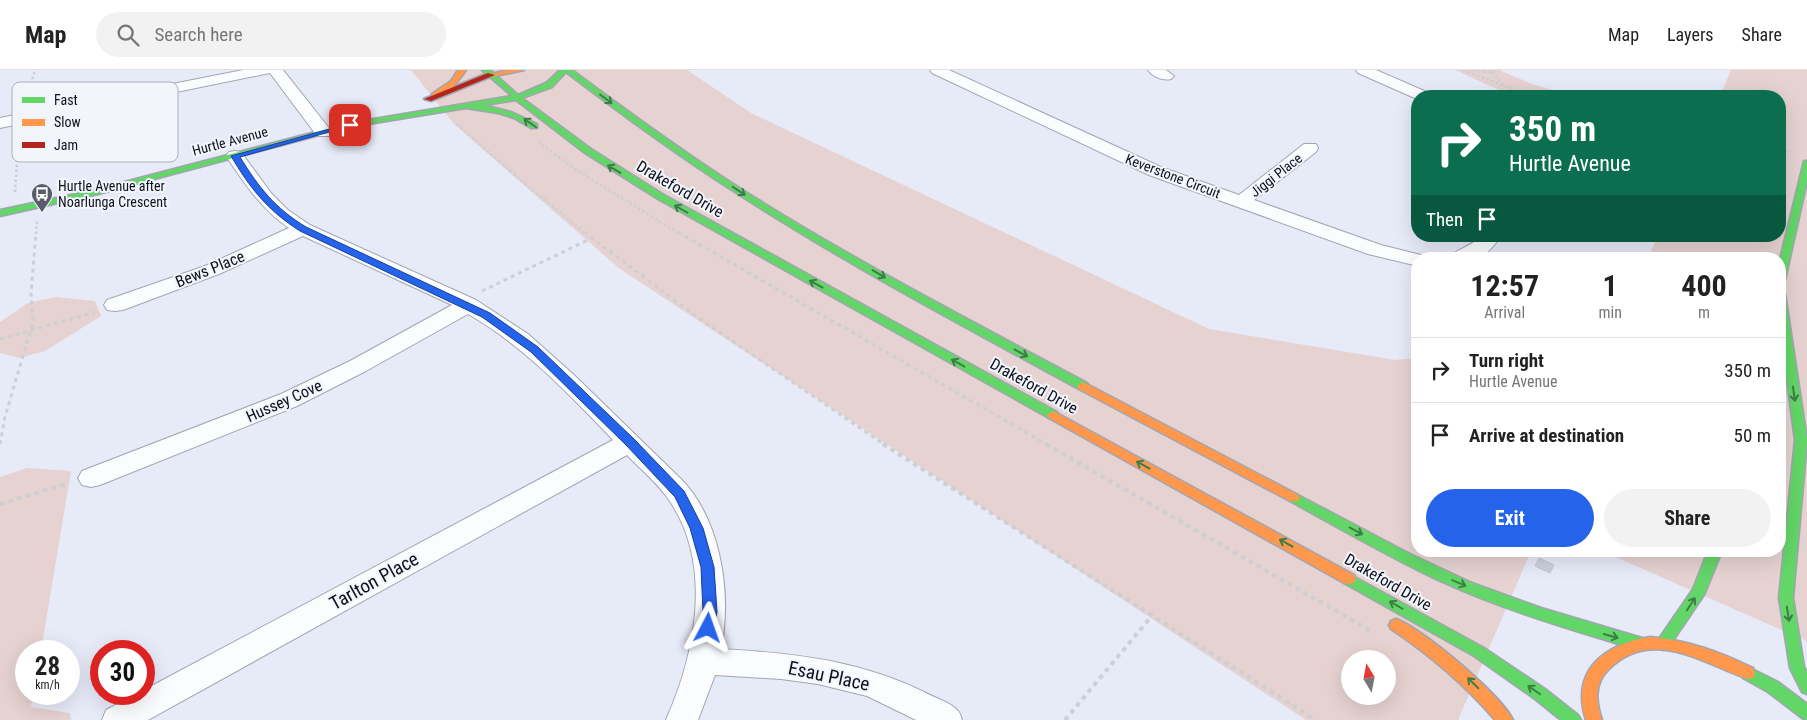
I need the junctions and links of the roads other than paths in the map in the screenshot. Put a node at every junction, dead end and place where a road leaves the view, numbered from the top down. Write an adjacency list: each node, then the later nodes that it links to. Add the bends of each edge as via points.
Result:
1 (265, 70): 9 (street)
2 (275, 70): 15 (street)
3 (462, 70): 11 (main road, via 451,85)
4 (520, 70): 8 (main road, Hurtle Avenue)
5 (565, 70): 12 (main road, Hurtle Avenue, via 549,86); 36 (main road, Drakeford Drive, one-way to 36, via 740,192 922,300 1171,433 1443,576 1508,603)
6 (937, 70): 20 (street, Keverstone Circuit, via 1116,154)
7 (1362, 70): 10 (street)
8 (488, 73): 11 (main road, Hurtle Avenue); 12 (main road, Drakeford Drive)
9 (178, 87)
10 (1411, 91)
11 (435, 96): 14 (main road, Hurtle Avenue)
12 (516, 98): 13 (main road, Hurtle Avenue); 17 (main road, Drakeford Drive)
13 (462, 106): 14 (main road, Hurtle Avenue); 17 (main road, one-way to 13, via 556,142 516,113)
14 (350, 125): 15 (main road, Hurtle Avenue)
15 (323, 132): 18 (main road, Hurtle Avenue)
16 (1310, 148): 20 (street, Jiggi Place)
17 (588, 153): 33 (main road, Drakeford Drive, one-way to 17, via 678,208)
18 (235, 156): 21 (main road, Hurtle Avenue); 22 (street, via 266,201)
19 (1807, 163): 25 (main road)
20 (1241, 202): 26 (street, Keverstone Circuit, via 1375,250)
21 (0, 213)
22 (303, 229): 27 (street); 28 (street, Bews Place, via 212,270)
23 (1487, 242): 24 (street)
24 (1476, 252)
25 (1786, 254)
26 (1411, 258)
27 (465, 304): 30 (street, via 534,349); 31 (street, Hussey Cove, via 358,366 289,400)
28 (115, 306)
29 (1786, 336): 39 (main road, one-way to 39, via 1801,440 1786,598 1797,668)
30 (630, 442): 38 (street, via 679,494 697,528 708,567 710,612); 41 (street, Tarlton Place)
31 (91, 478)
32 (1713, 557): 37 (main road, one-way to 32, via 1699,591)
33 (1328, 567): 34 (main road); 45 (main road, Drakeford Drive, one-way to 33, via 1479,652)
34 (1344, 589)
35 (1389, 621): 44 (main road, one-way to 35, via 1455,666)
36 (1642, 644): 37 (main road); 46 (main road, via 1603,661 1590,682 1590,711)
37 (1663, 644): 40 (main road, via 1725,661 1767,683)
38 (704, 661): 42 (street); 43 (street, Esau Place, via 795,666 856,679)
39 (1807, 687)
40 (1807, 713)
41 (118, 720)
42 (682, 720)
43 (946, 720)
44 (1505, 720)
45 (1573, 720)
46 (1594, 720)

